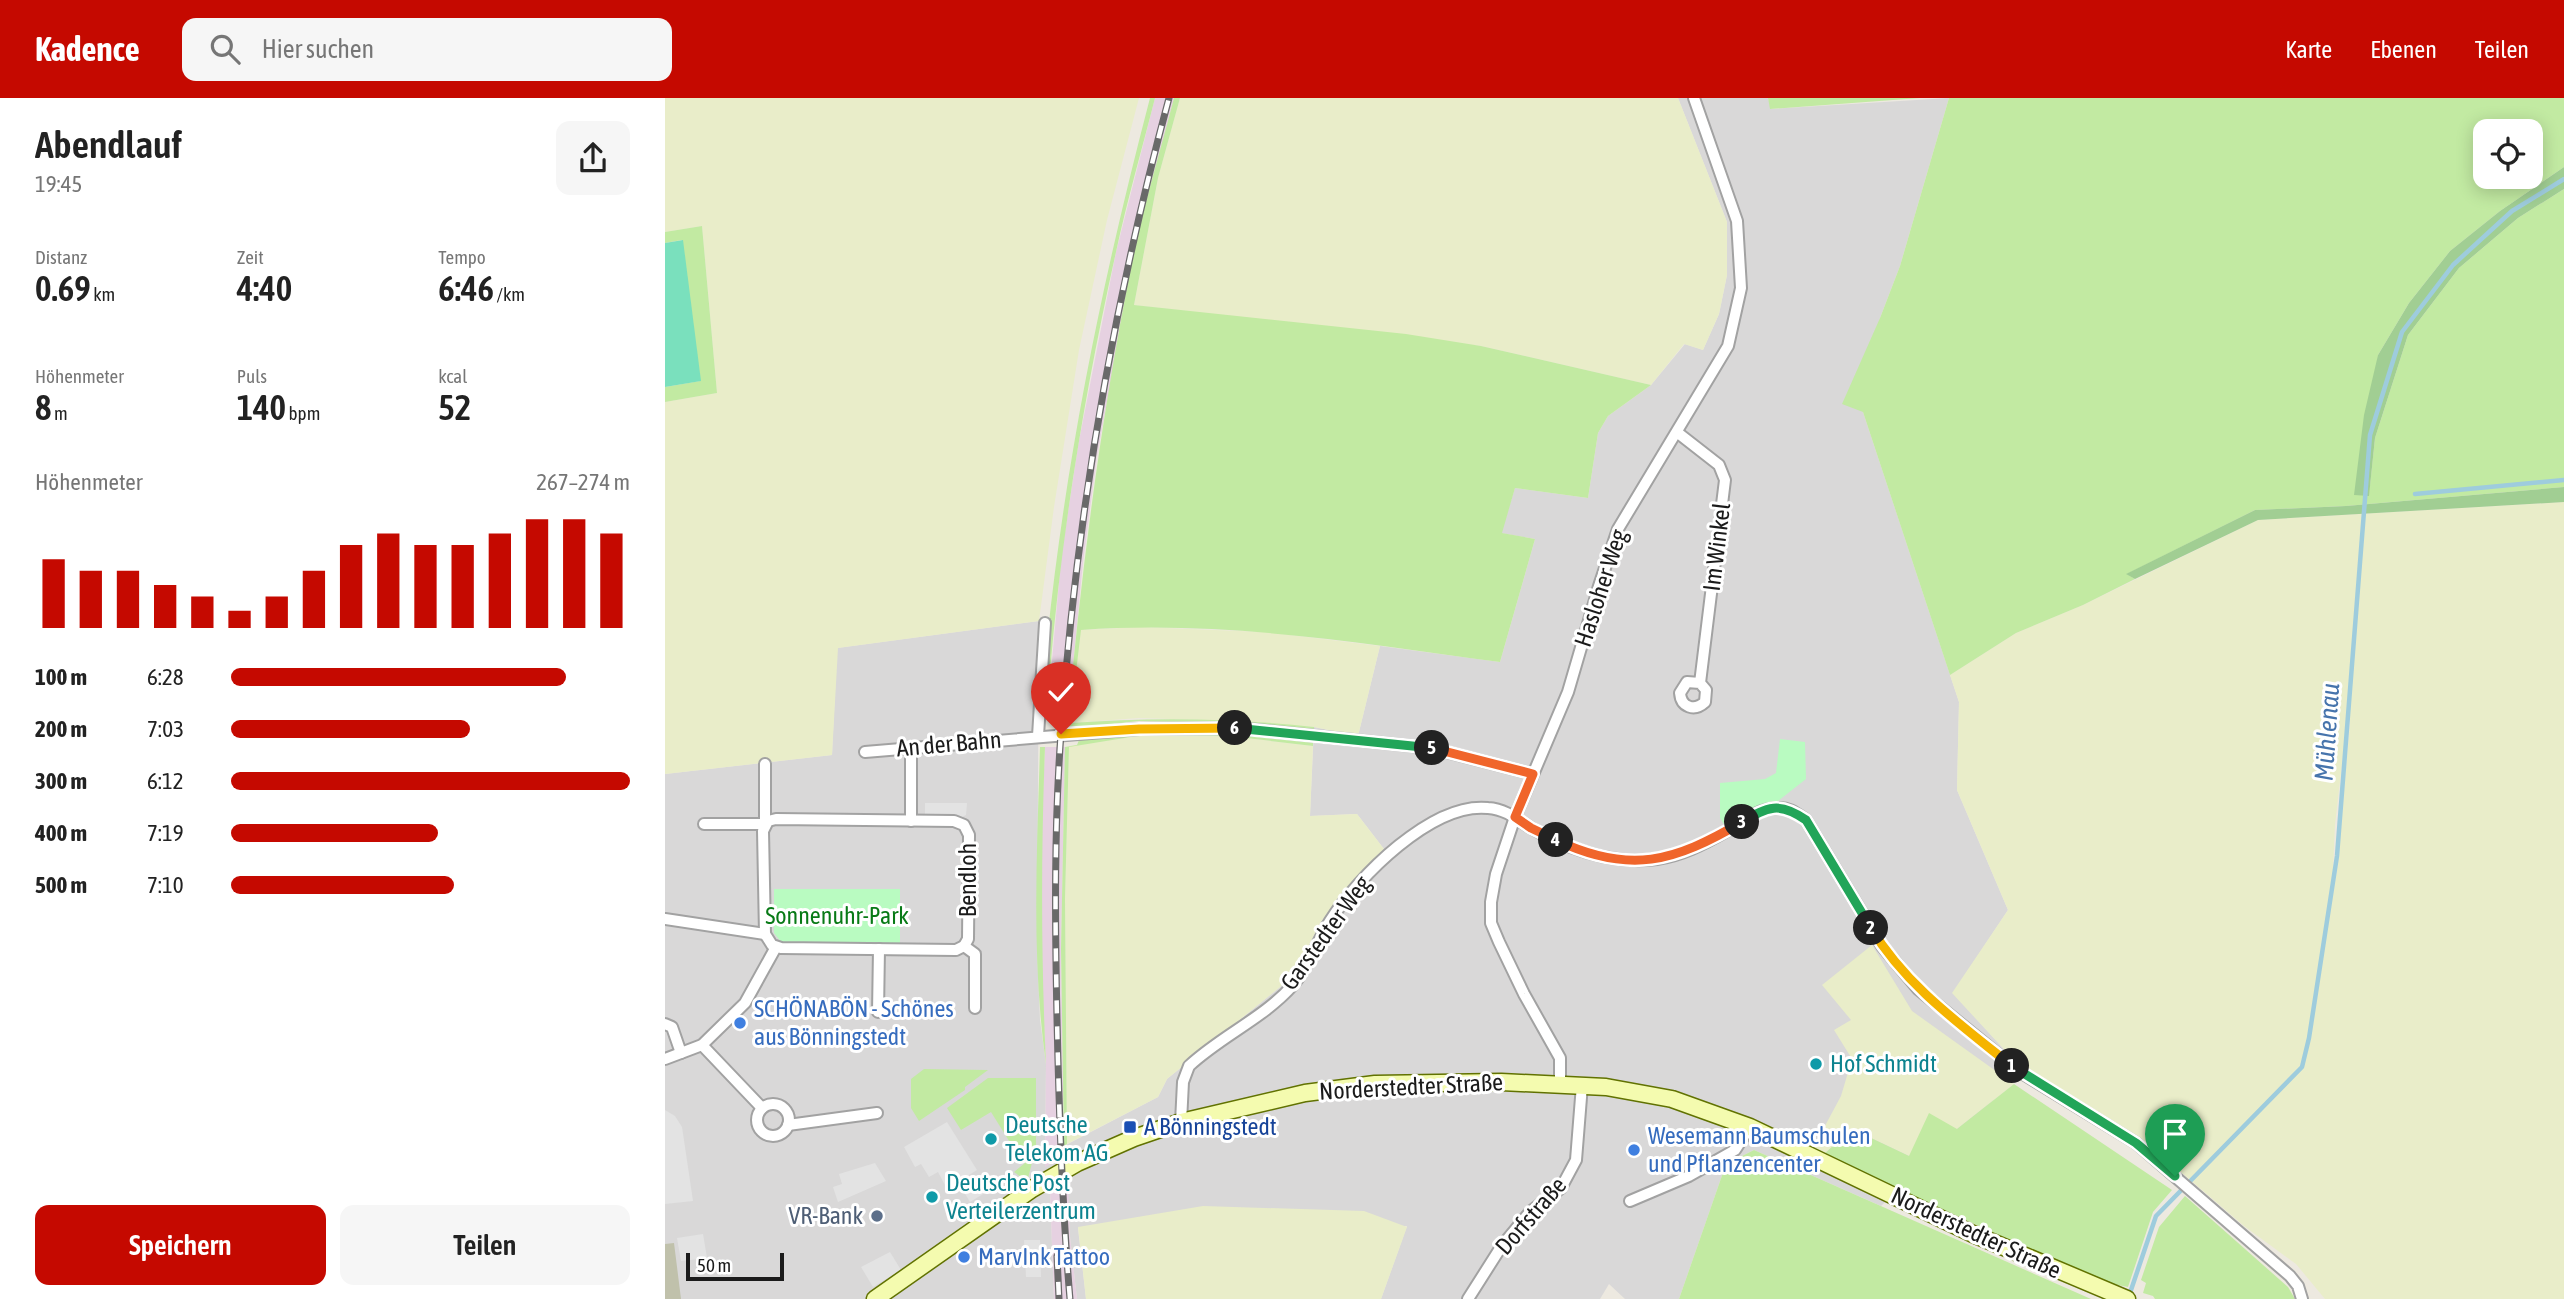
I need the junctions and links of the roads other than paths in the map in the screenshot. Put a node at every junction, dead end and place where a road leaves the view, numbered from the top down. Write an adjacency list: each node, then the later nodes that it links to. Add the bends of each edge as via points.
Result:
1 (1694, 98): 2 (street, Hasloher Weg, via 1737,221 1741,288 1728,346)
2 (1678, 433): 4 (street, Im Winkel, via 1719,465 1725,480); 9 (street, Hasloher Weg, via 1618,529 1568,692)
3 (1045, 623): 5 (street)
4 (1700, 683)
5 (1038, 736): 6 (street, An der Bahn); 9 (street, An der Bahn, via 1238,728 1431,748)
6 (911, 747): 7 (street, An der Bahn); 11 (street)
7 (865, 752)
8 (765, 764): 13 (street)
9 (1533, 774): 10 (street, Hasloher Weg)
10 (1515, 817): 25 (street, Hasloher Weg, via 1496,874 1491,923 1560,1058); 29 (street, Garstedter Weg, via 1487,807 1450,814 1367,874 1341,905 1292,986 1189,1066 1183,1082); 36 (street, Garstedter Weg, via 1579,851 1615,859 1657,860 1690,850 1775,807 1791,809 1806,820 1882,946 1918,989 2017,1070 2136,1143 2290,1276)
11 (911, 821): 13 (street, Bendloh, via 776,819); 16 (street, Bendloh, via 954,821 967,829 968,939)
12 (704, 824): 13 (street, Bendloh)
13 (765, 824): 15 (street)
14 (665, 919): 15 (street)
15 (765, 934): 17 (street)
16 (964, 946): 18 (street, Bendloh, via 956,950); 19 (street, Bendloh, via 975,954)
17 (776, 947): 18 (street, Bendloh); 22 (street, via 745,1003)
18 (879, 949): 20 (street)
19 (975, 1008)
20 (878, 1013)
21 (665, 1024): 23 (street, via 672,1027)
22 (702, 1045): 23 (street); 27 (street)
23 (681, 1052): 24 (street)
24 (665, 1059)
25 (1560, 1084): 26 (main road, Norderstedter Straße); 29 (main road, Norderstedter Straße, via 1375,1084 1305,1093)
26 (1582, 1085): 31 (main road, Norderstedter Straße, via 1672,1099); 34 (street, Dorfstraße, via 1576,1160 1561,1188 1530,1212 1503,1244)
27 (762, 1108): 30 (street, via 781,1106); 30 (street, via 757,1119 762,1131 778,1135)
28 (877, 1113): 30 (street)
29 (1181, 1122): 33 (main road, Norderstedter Straße, via 1130,1139 1032,1189)
30 (788, 1125)
31 (1750, 1127): 32 (street, via 1735,1150); 35 (main road, Norderstedter Straße, via 1973,1234)
32 (1630, 1201)
33 (875, 1299)
34 (1468, 1299)
35 (2127, 1299)
36 (2302, 1299)

